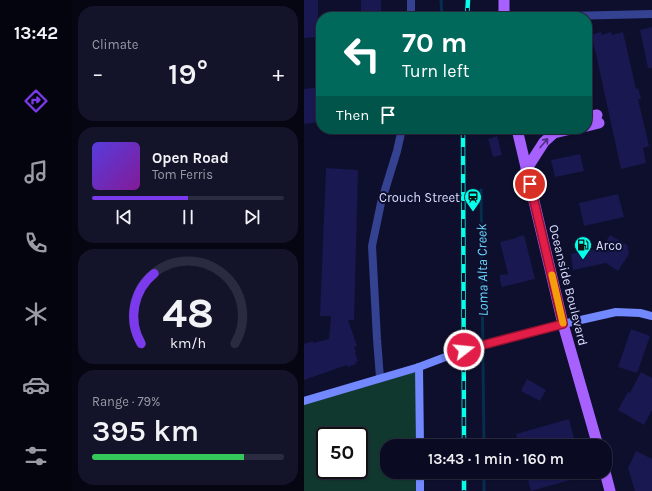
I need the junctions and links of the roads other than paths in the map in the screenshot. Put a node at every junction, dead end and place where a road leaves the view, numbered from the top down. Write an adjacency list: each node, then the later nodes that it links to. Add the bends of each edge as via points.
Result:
1 (410, 0): 3 (street)
2 (504, 0): 4 (main road)
3 (411, 12)
4 (504, 12)
5 (652, 14): 6 (street)
6 (592, 15)
7 (401, 134): 14 (street, via 381,203 372,246)
8 (518, 134): 10 (main road, Oceanside Boulevard)
9 (553, 134): 10 (main road, one-way to 9, via 544,142)
10 (526, 170): 12 (main road, Oceanside Boulevard)
11 (652, 316): 12 (main road, via 616,312)
12 (563, 324): 13 (main road, via 475,347); 17 (main road, Oceanside Boulevard)
13 (419, 367): 14 (main road); 16 (main road)
14 (380, 378): 15 (main road)
15 (304, 401)
16 (420, 439)
17 (596, 439)
18 (420, 479): 20 (main road)
19 (607, 479): 21 (main road)
20 (420, 491)
21 (610, 491)

